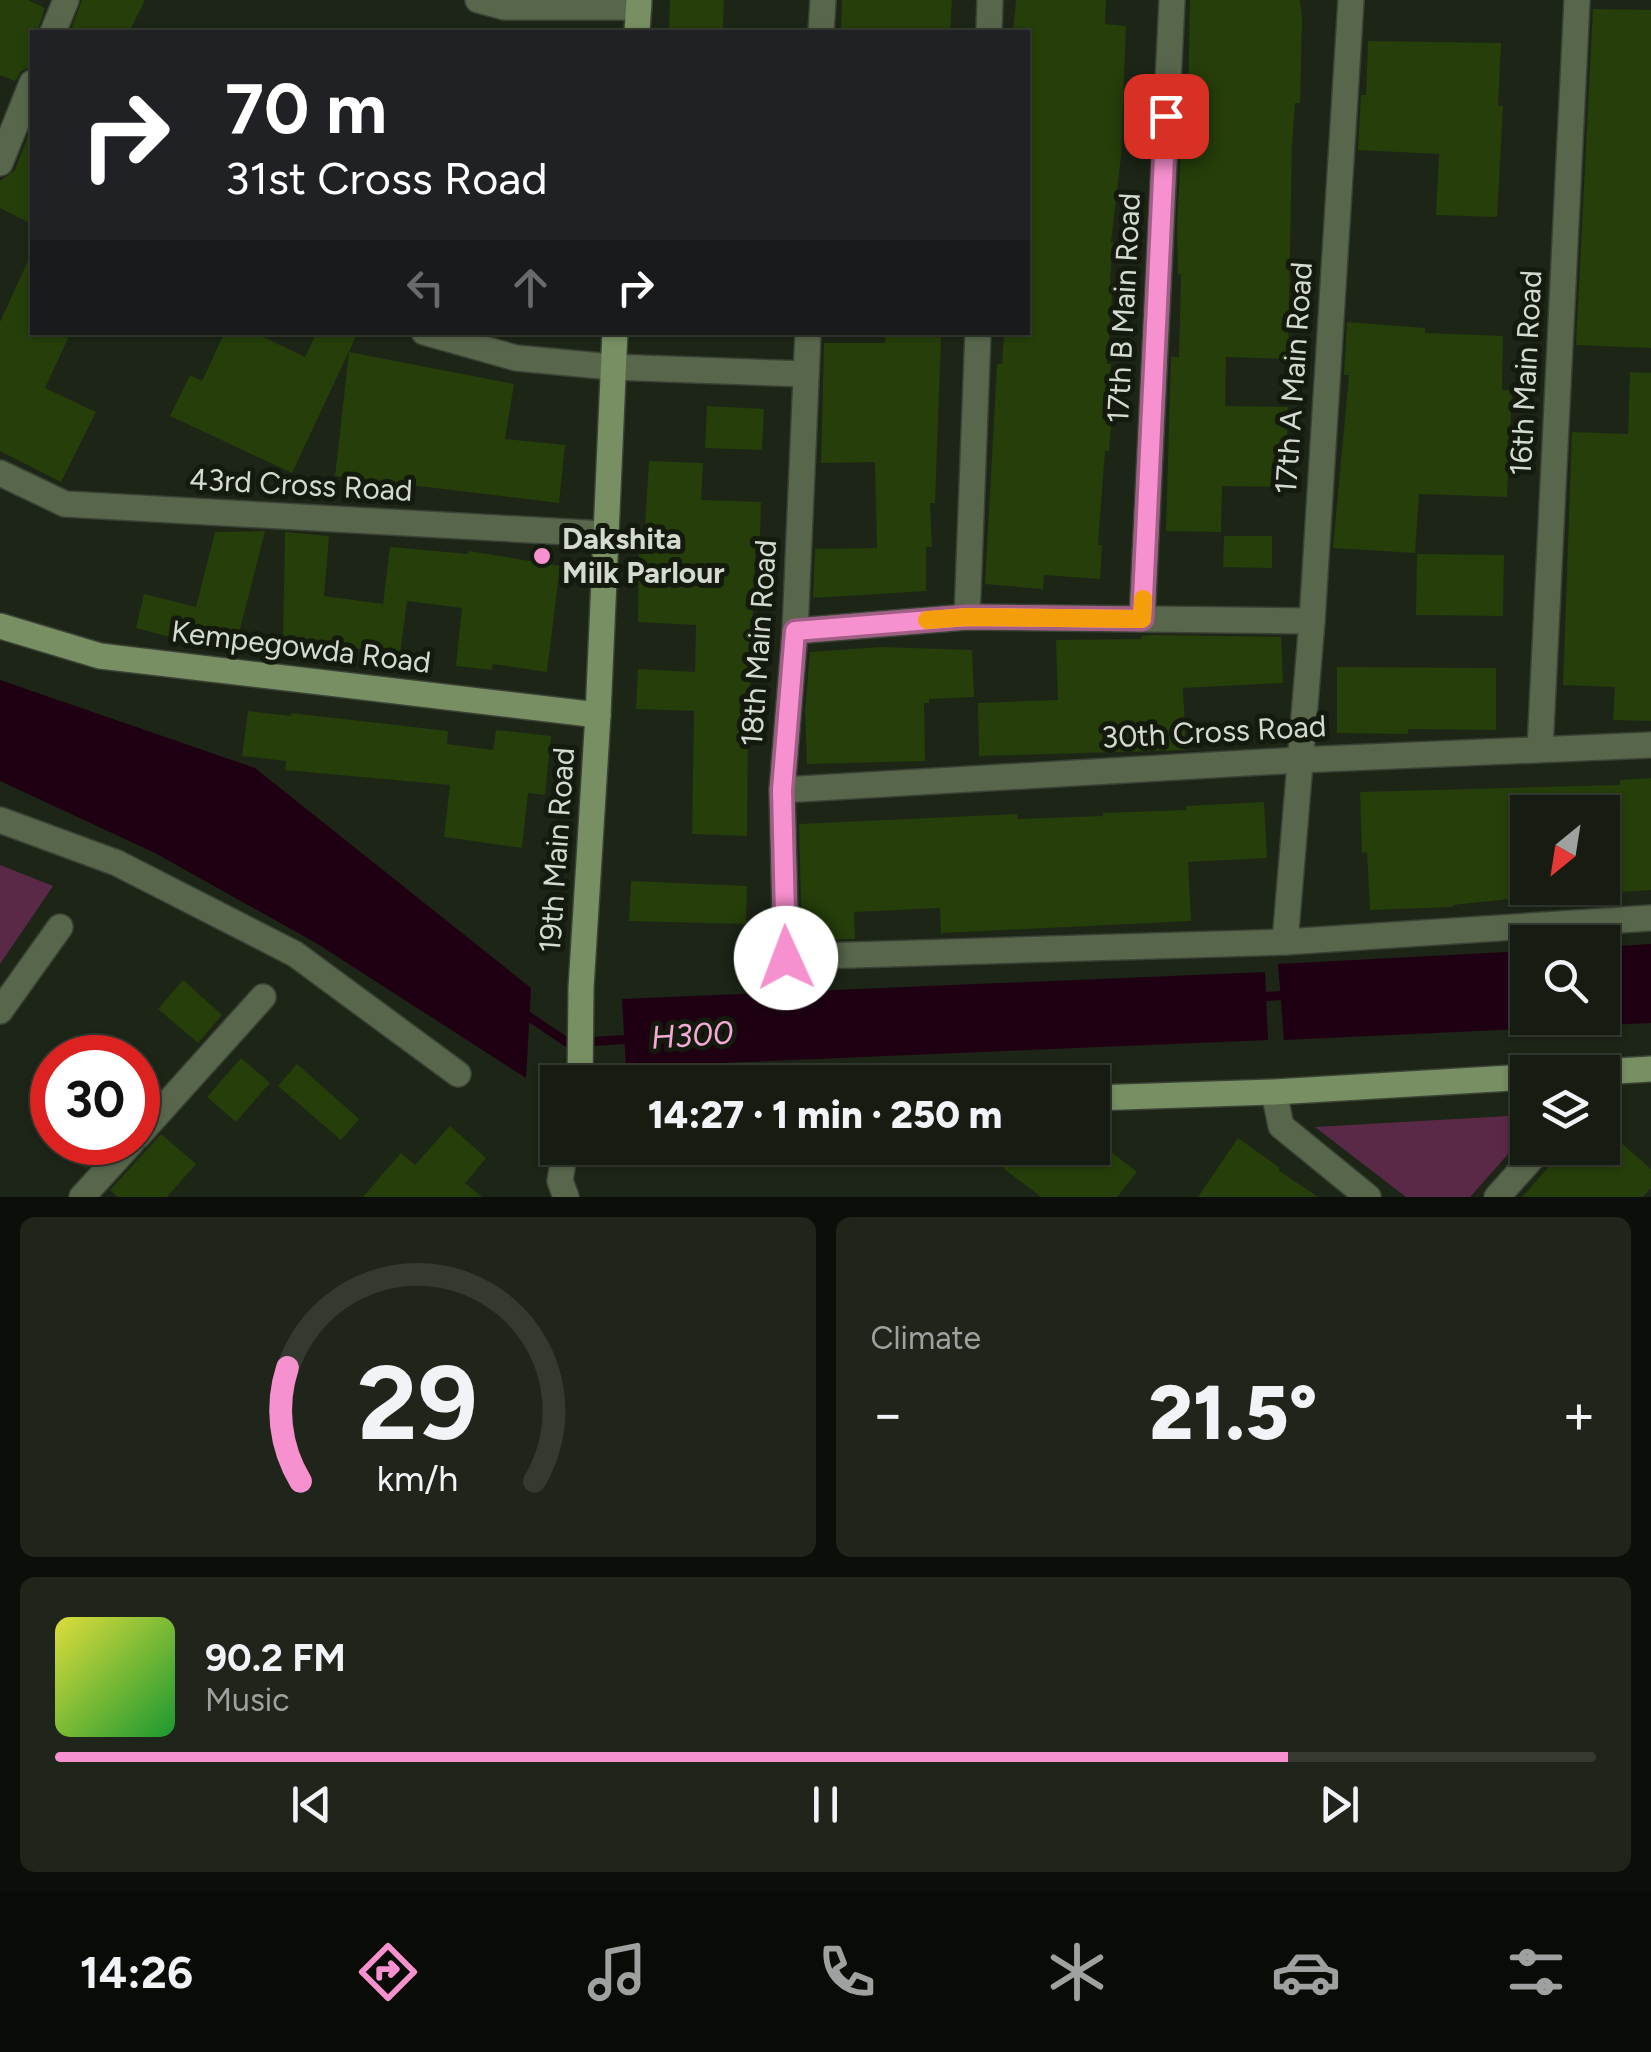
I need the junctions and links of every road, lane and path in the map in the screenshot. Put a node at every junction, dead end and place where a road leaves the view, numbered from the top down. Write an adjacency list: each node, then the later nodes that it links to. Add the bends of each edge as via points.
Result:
1 (66, 0): 9 (street)
2 (478, 0): 8 (street)
3 (822, 0): 10 (street)
4 (990, 0): 11 (street)
5 (1172, 0): 23 (street, 17th B Main Road)
6 (1350, 0): 24 (street, 17th A Main Road)
7 (1577, 0): 29 (street, 16th Main Road)
8 (638, 13)
9 (54, 30)
10 (821, 30)
11 (988, 30)
12 (30, 88): 13 (street)
13 (0, 163)
14 (435, 335): 18 (street, via 516,358)
15 (615, 335): 18 (street, 19th Main Road)
16 (808, 335): 19 (street, 18th Main Road)
17 (978, 335): 22 (street)
18 (612, 366): 19 (street); 21 (street, 19th Main Road)
19 (806, 374): 26 (street, 18th Main Road)
20 (0, 473): 21 (street, 43rd Cross Road, via 65,504)
21 (605, 534): 27 (street, 19th Main Road)
22 (967, 617): 23 (street); 26 (street)
23 (1142, 619): 24 (street)
24 (1312, 621): 30 (street, 17th A Main Road)
25 (0, 626): 27 (street, Kempegowda Road, via 100,656)
26 (795, 631): 31 (street, 18th Main Road)
27 (598, 715): 38 (street, 19th Main Road)
28 (1651, 745): 29 (street, 30th Cross Road)
29 (1540, 749): 30 (street, 30th Cross Road)
30 (1299, 760): 31 (street, 30th Cross Road); 35 (street, 17th A Main Road)
31 (782, 790): 35 (street, 18th Main Road, via 786,958)
32 (0, 820): 41 (street, via 118,863 296,954)
33 (1651, 918): 35 (street)
34 (60, 927): 37 (street)
35 (1285, 942)
36 (263, 997): 45 (street)
37 (0, 1011)
38 (580, 1065)
39 (1651, 1069): 40 (street)
40 (1620, 1071)
41 (458, 1074)
42 (1510, 1078): 43 (street)
43 (1274, 1092): 44 (street); 51 (street, via 1281,1126)
44 (1110, 1097)
45 (160, 1112)
46 (111, 1165): 49 (street)
47 (563, 1165): 50 (street)
48 (1525, 1165): 52 (street)
49 (82, 1197)
50 (566, 1197)
51 (1368, 1197)
52 (1496, 1197)

